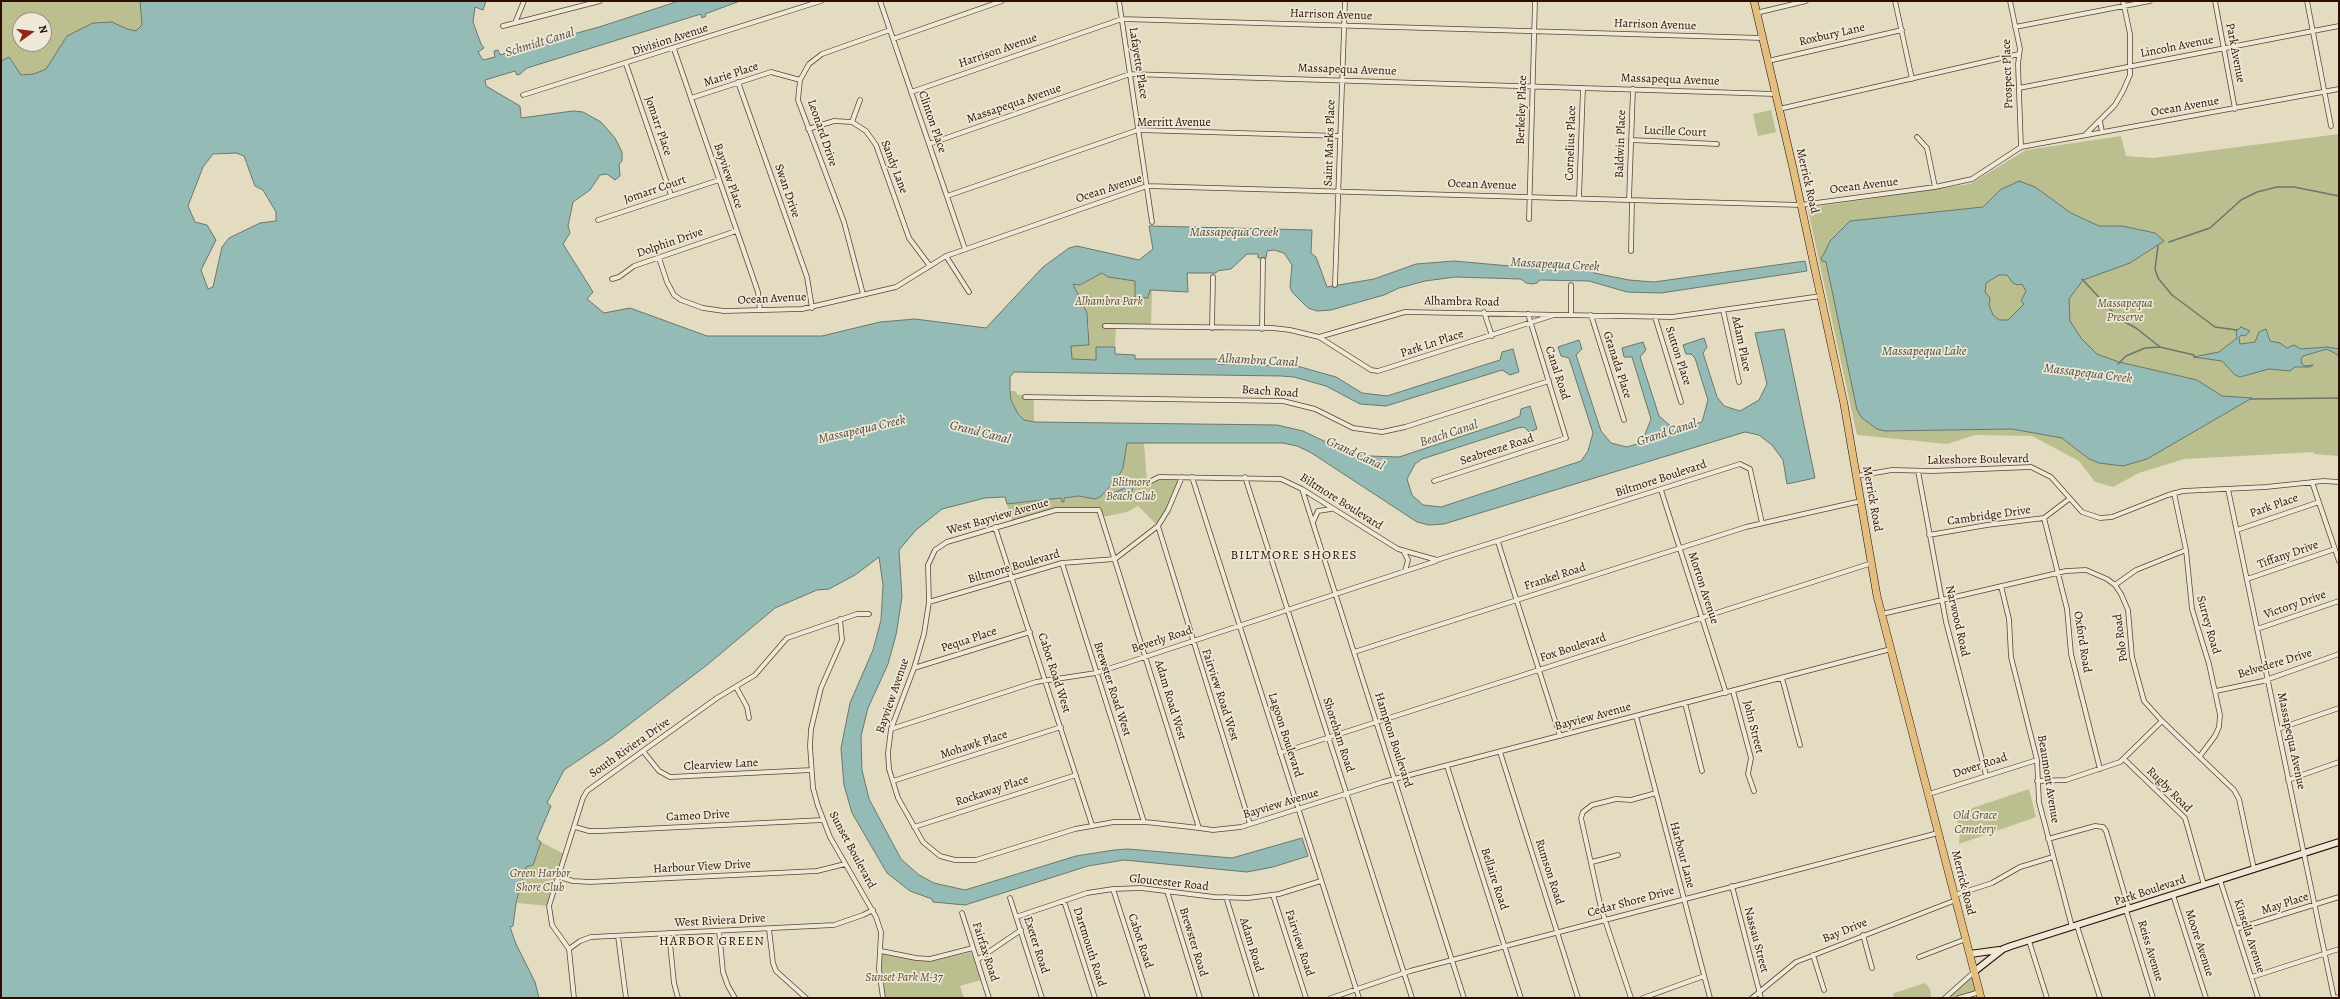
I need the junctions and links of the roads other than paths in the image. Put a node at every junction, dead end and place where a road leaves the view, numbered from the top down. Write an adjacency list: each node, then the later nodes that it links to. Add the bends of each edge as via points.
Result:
1 (524, 1): 19 (street)
2 (600, 1): 19 (street)
3 (821, 1): 31 (street, Division Avenue)
4 (880, 1): 24 (street, Clinton Place)
5 (1002, 1): 29 (street)
6 (1119, 1): 18 (street, Lafayette Place)
7 (1345, 1): 21 (street, Saint Marks Place)
8 (1535, 1): 26 (street, Berkeley Place)
9 (1754, 1): 17 (main road, Merrick Road)
10 (1806, 1): 17 (street)
11 (1895, 1): 25 (street)
12 (2010, 1): 23 (street, Prospect Place)
13 (2150, 1): 16 (street)
14 (2215, 1): 30 (street, Park Avenue)
15 (2307, 1): 27 (street)
16 (2123, 4): 23 (street); 35 (street, via 2130,34)
17 (1756, 13): 28 (main road, Merrick Road)
18 (1122, 19): 21 (street, Harrison Avenue); 36 (street, Lafayette Place); 46 (street, Harrison Avenue)
19 (515, 23): 20 (street)
20 (503, 26)
21 (1344, 26): 26 (street, Harrison Avenue); 39 (street, Saint Marks Place)
22 (2339, 26): 27 (street, Lincoln Avenue)
23 (2015, 27): 32 (street, Prospect Place)
24 (890, 30): 29 (street, Clinton Place); 38 (street, Leonard Drive, via 822,54 809,64)
25 (1902, 30): 33 (street, Roxbury Lane); 37 (street)
26 (1534, 31): 28 (street, Harrison Avenue); 41 (street, Berkeley Place)
27 (2313, 31): 30 (street, Lincoln Avenue); 47 (street)
28 (1762, 38): 33 (main road, Merrick Road)
29 (893, 39): 46 (street, Clinton Place)
30 (2224, 48): 35 (street, Lincoln Avenue); 53 (street, Park Avenue)
31 (674, 49): 34 (street, Division Avenue); 50 (street, Bayview Place)
32 (2019, 54): 37 (street); 43 (street, Prospect Place)
33 (1768, 61): 48 (main road, Merrick Road)
34 (626, 64): 49 (street, Division Avenue); 71 (street, Jomarr Place)
35 (2131, 66): 43 (street, Lincoln Avenue); 54 (street, via 2121,95)
36 (1130, 74): 39 (street, Massapequa Avenue); 58 (street, Lafayette Place); 64 (street, Massapequa Avenue)
37 (1912, 79): 52 (street)
38 (800, 80): 40 (street, Marie Place, via 771,72); 57 (street, Leonard Drive, via 798,100)
39 (1342, 80): 41 (street, Massapequa Avenue); 61 (street, Saint Marks Place)
40 (738, 82): 50 (street, Marie Place); 94 (street, Swan Drive, via 807,277)
41 (1533, 86): 42 (street, Massapequa Avenue); 73 (street, Berkeley Place)
42 (1583, 88): 44 (street, Massapequa Avenue); 74 (street, Cornelius Place)
43 (2019, 88): 66 (street, Prospect Place)
44 (1633, 89): 48 (street, Massapequa Avenue); 63 (street, Baldwin Place)
45 (2339, 89): 47 (street, Ocean Avenue)
46 (911, 92): 64 (street, Clinton Place)
47 (2324, 92): 53 (street, Ocean Avenue); 56 (street)
48 (1775, 94): 52 (main road, Merrick Road)
49 (523, 95)
50 (691, 98): 67 (street, Bayview Place)
51 (860, 100): 55 (street)
52 (1779, 109): 76 (main road, Merrick Road)
53 (2235, 109): 59 (street, Ocean Avenue)
54 (2100, 121): 59 (street); 60 (street)
55 (852, 122): 57 (street, via 834,121); 86 (street, Sandy Lane, via 866,131 876,145 909,238)
56 (2331, 126)
57 (808, 129): 92 (street, Leonard Drive, via 844,222)
58 (1138, 130): 61 (street, Merritt Avenue); 68 (street, Lafayette Place); 72 (street, Merritt Avenue)
59 (2102, 132): 60 (street, Ocean Avenue)
60 (2085, 135): 66 (street, Ocean Avenue)
61 (1340, 136): 70 (street, Saint Marks Place)
62 (1917, 137): 69 (street, via 1927,148)
63 (1631, 140): 65 (street, Lucille Court); 75 (street, Baldwin Place)
64 (929, 144): 72 (street, Clinton Place)
65 (1717, 144)
66 (2021, 147): 69 (street, Ocean Avenue, via 1972,179)
67 (719, 180): 71 (street, Jomarr Court); 80 (street, Bayview Place)
68 (1147, 186): 70 (street, Ocean Avenue); 79 (street, Lafayette Place); 81 (street, Ocean Avenue)
69 (1935, 187): 76 (street, Ocean Avenue)
70 (1338, 191): 73 (street, Ocean Avenue); 89 (street, Saint Marks Place)
71 (671, 195): 78 (street, Jomarr Court)
72 (947, 196): 81 (street, Clinton Place)
73 (1529, 197): 74 (street, Ocean Avenue); 77 (street, Berkeley Place)
74 (1579, 198): 75 (street, Ocean Avenue)
75 (1630, 200): 76 (street, Ocean Avenue); 82 (street, Baldwin Place)
76 (1801, 205): 93 (main road, Merrick Road)
77 (1529, 219)
78 (598, 220)
79 (1152, 222)
80 (736, 231): 84 (street, Dolphin Drive); 95 (street, Bayview Place, via 758,292)
81 (965, 249): 83 (street, Ocean Avenue)
82 (1631, 251)
83 (946, 256): 86 (street, Ocean Avenue); 91 (street)
84 (659, 258): 88 (street, Dolphin Drive, via 634,266); 95 (street, Ocean Avenue, via 670,290 681,300 715,311)
85 (1263, 260): 106 (street)
86 (930, 266): 92 (street, Ocean Avenue, via 899,285)
87 (1213, 277): 105 (street)
88 (612, 279)
89 (1335, 285)
90 (1571, 285): 100 (street)
91 (969, 292)
92 (863, 294): 94 (street, Ocean Avenue)
93 (1821, 296): 96 (street, Alhambra Road); 116 (main road, Merrick Road)
94 (812, 308): 95 (street, Ocean Avenue)
95 (760, 310)
96 (1723, 310): 102 (street, Alhambra Road); 110 (street, Adam Place)
97 (1484, 312): 98 (street, Alhambra Road); 107 (street); 108 (street, Alhambra Road, via 1405,312)
98 (1528, 314): 99 (street, Alhambra Road); 103 (street, Canal Road)
99 (1557, 314): 100 (street, Alhambra Road); 103 (street, Park Ln Place)
100 (1571, 315): 101 (street, Alhambra Road)
101 (1591, 315): 102 (street, Alhambra Road); 113 (street, Granada Place)
102 (1655, 317): 112 (street, Sutton Place)
103 (1530, 323): 107 (street, Park Ln Place); 109 (street, Canal Road)
104 (1105, 326): 105 (street)
105 (1212, 328): 106 (street)
106 (1262, 329): 108 (street, via 1290,330)
107 (1492, 336): 108 (street, Park Ln Place, via 1378,371 1371,370)
108 (1318, 337)
109 (1549, 381): 111 (street, Beach Road, via 1382,432 1354,428 1316,409 1283,401); 114 (street, Canal Road)
110 (1739, 382)
111 (1025, 397)
112 (1682, 402)
113 (1624, 420)
114 (1566, 438): 121 (street, Seabreeze Road)
115 (1918, 471): 116 (street, Lakeshore Boulevard, via 1892,470); 128 (street, Lakeshore Boulevard, via 2031,467 2051,477); 139 (street, Narwood Road)
116 (1857, 476): 129 (main road, Merrick Road)
117 (1182, 477): 118 (street, Biltmore Boulevard); 120 (street, Biltmore Boulevard, via 1159,477); 136 (street)
118 (1192, 477): 119 (street, Biltmore Boulevard); 166 (street, Lagoon Boulevard)
119 (1245, 477): 124 (street, Biltmore Boulevard, via 1281,479); 161 (street, Shoreham Road)
120 (1151, 481)
121 (1434, 481)
122 (2312, 482): 123 (street, Lakeshore Boulevard); 125 (street, Lakeshore Boulevard); 130 (street)
123 (2339, 482)
124 (1302, 489): 131 (street, Biltmore Boulevard); 134 (street, Hampton Boulevard)
125 (2228, 489): 127 (street, Lakeshore Boulevard); 138 (street, Massapequa Avenue)
126 (1660, 490): 135 (street, Biltmore Boulevard, via 1740,464 1750,469); 140 (street, Biltmore Boulevard); 141 (street, Morton Avenue)
127 (2174, 493): 128 (street, Lakeshore Boulevard, via 2104,518 2086,515); 143 (street, Surrey Road)
128 (2069, 499): 133 (street, Cambridge Drive)
129 (1861, 501): 135 (street); 149 (main road, Merrick Road)
130 (2319, 502): 138 (street, Park Place); 142 (street)
131 (1332, 509): 134 (street, via 1318,511); 144 (street, Biltmore Boulevard)
132 (1099, 510): 137 (street, West Bayview Avenue, via 1056,510); 145 (street, Adam Road West)
133 (2044, 518): 139 (street, Cambridge Drive); 151 (street, Oxford Road)
134 (1313, 522): 156 (street, Hampton Boulevard)
135 (1762, 523): 141 (street, Frankel Road)
136 (1158, 526): 145 (street); 169 (street, Fairview Road West)
137 (995, 527): 152 (street, Cabot Road West); 160 (street, West Bayview Avenue, via 947,542 935,550 928,565)
138 (2237, 530): 153 (street, Massapequa Avenue)
139 (1929, 535): 158 (street, Narwood Road)
140 (1498, 542): 146 (street, Biltmore Boulevard); 157 (street)
141 (1680, 548): 157 (street, Frankel Road); 164 (street, Morton Avenue)
142 (2335, 549): 147 (street); 153 (street, Tiffany Drive)
143 (2186, 550): 154 (street, via 2136,570); 182 (street, Surrey Road, via 2192,610)
144 (1404, 552): 146 (street, Biltmore Boulevard); 150 (street, via 1408,560)
145 (1115, 559): 148 (street, Biltmore Boulevard); 173 (street, Adam Road West)
146 (1437, 560): 150 (street, Beverly Road)
147 (2339, 561)
148 (1062, 563): 152 (street, Biltmore Boulevard); 176 (street, Brewster Road West)
149 (1872, 563): 163 (main road, Merrick Road); 164 (street, Fox Boulevard)
150 (1405, 571): 156 (street, Beverly Road)
151 (2058, 573): 154 (street, via 2086,570 2102,576); 155 (street); 204 (street, Oxford Road, via 2066,609 2071,654)
152 (1012, 576): 160 (street, Biltmore Boulevard); 168 (street, Cabot Road West)
153 (2247, 579): 167 (street, Massapequa Avenue)
154 (2115, 585): 188 (street, Polo Road, via 2128,610 2132,656 2142,696)
155 (2001, 586): 158 (street); 201 (street, Beaumont Avenue, via 2009,619 2011,657)
156 (1335, 594): 161 (street, Beverly Road); 171 (street, Hampton Boulevard)
157 (1517, 600): 171 (street, Frankel Road); 175 (street)
158 (1941, 600): 163 (street); 208 (street, Narwood Road)
159 (2339, 601): 167 (street, Victory Drive)
160 (929, 602): 174 (street, Bayview Avenue, via 924,634)
161 (1288, 610): 166 (street, Beverly Road); 194 (street, Shoreham Road)
162 (869, 614): 165 (street, South Riviera Drive, via 857,614)
163 (1882, 614): 170 (main road, Merrick Road)
164 (1702, 618): 175 (street, Fox Boulevard); 183 (street, Morton Avenue)
165 (840, 619): 180 (street, South Riviera Drive, via 787,638 761,670); 205 (street, Sunset Boulevard, via 842,640 821,688 812,721)
166 (1240, 625): 169 (street, Beverly Road); 197 (street, Lagoon Boulevard)
167 (2257, 628): 178 (street, Massapequa Avenue)
168 (1030, 632): 174 (street, Pequa Place); 179 (street, Cabot Road West)
169 (1192, 641): 173 (street, Beverly Road); 220 (street, Fairview Road West)
170 (1891, 649): 177 (street, Bayview Avenue); 216 (main road, Merrick Road)
171 (1354, 652): 189 (street, Hampton Boulevard)
172 (2339, 654): 178 (street, Belvedere Drive)
173 (1145, 656): 176 (street, Beverly Road); 224 (street, Adam Road West)
174 (914, 668): 191 (street, Bayview Avenue)
175 (1539, 670): 189 (street, Fox Boulevard); 193 (street)
176 (1096, 673): 179 (street, Beverly Road); 219 (street, Brewster Road West)
177 (1782, 678): 181 (street, Bayview Avenue); 195 (street)
178 (2268, 678): 182 (street, Belvedere Drive); 192 (street, Massapequa Avenue)
179 (1046, 680): 190 (street, Cabot Road West); 191 (street, Beverly Road)
180 (736, 687): 187 (street, via 747,707); 196 (street, South Riviera Drive)
181 (1733, 691): 183 (street, Bayview Avenue); 213 (street, John Street, via 1751,758 1748,774)
182 (2216, 691): 199 (street, Surrey Road, via 2219,727 2213,740)
183 (1726, 693): 184 (street, Bayview Avenue)
184 (1685, 703): 186 (street, Bayview Avenue); 206 (street)
185 (2339, 708): 192 (street)
186 (1636, 716): 193 (street, Bayview Avenue); 214 (street, Harbour Lane)
187 (749, 718)
188 (2162, 721): 199 (street, Polo Road); 200 (street)
189 (1376, 722): 194 (street, Fox Boulevard); 209 (street, Hampton Boulevard)
190 (1061, 727): 207 (street, Cabot Road West); 211 (street, Mohawk Place)
191 (891, 729): 211 (street, Bayview Avenue, via 888,753)
192 (2278, 729): 210 (street, Massapequa Avenue)
193 (1560, 736): 198 (street, Bayview Avenue)
194 (1328, 737): 197 (street, Fox Boulevard); 215 (street, Shoreham Road)
195 (1800, 745)
196 (643, 751): 205 (street, Clearview Lane, via 659,772 670,777); 222 (street, South Riviera Drive, via 588,791 583,798)
197 (1280, 752): 217 (street, Lagoon Boulevard)
198 (1500, 752): 203 (street, Bayview Avenue); 260 (street, Rumson Road)
199 (2200, 756): 233 (street, Polo Road, via 2227,782 2239,799)
200 (2124, 759): 204 (street); 237 (street, Rugby Road, via 2185,818)
201 (2037, 760): 208 (street, Dover Road); 212 (street, Beaumont Avenue)
202 (2339, 762): 210 (street)
203 (1447, 766): 209 (street, Bayview Avenue); 266 (street, Bellaire Road)
204 (2100, 769): 212 (street, via 2066,780)
205 (811, 770): 218 (street, Sunset Boulevard, via 813,788)
206 (1702, 770)
207 (1076, 775): 221 (street, Cabot Road West); 223 (street, Rockaway Place)
208 (1986, 775): 216 (street, Dover Road)
209 (1394, 779): 215 (street, Bayview Avenue); 277 (street, Hampton Boulevard)
210 (2288, 780): 228 (street, Massapequa Avenue)
211 (893, 781): 223 (street, Bayview Avenue, via 898,798)
212 (2037, 781): 226 (street, Beaumont Avenue)
213 (1754, 792)
214 (1656, 793): 231 (street, via 1631,800 1599,802 1586,808 1581,818); 247 (street, Harbour Lane)
215 (1346, 794): 217 (street, Bayview Avenue); 280 (street, Shoreham Road)
216 (1929, 794): 225 (main road, Merrick Road)
217 (1298, 809): 220 (street, Bayview Avenue); 236 (street, Lagoon Boulevard)
218 (823, 820): 222 (street, Cameo Drive, via 600,831); 232 (street, Sunset Boulevard)
219 (1144, 822): 221 (street, Bayview Avenue); 224 (street, Bayview Avenue)
220 (1250, 824): 224 (street, Bayview Avenue, via 1224,830)
221 (1092, 825): 223 (street, Bayview Avenue, via 976,860 964,861 948,859 932,851)
222 (575, 827): 234 (street, South Riviera Drive)
223 (914, 827)
224 (1199, 828)
225 (1939, 833): 238 (street, Cedar Shore Drive); 246 (main road, Merrick Road)
226 (2048, 839): 230 (street, Beaumont Avenue); 250 (street, Reiss Avenue, via 2095,826 2103,827)
227 (2339, 842): 228 (main road, Park Boulevard)
228 (2304, 853): 233 (main road, Park Boulevard); 249 (street, Massapequa Avenue)
229 (1618, 855): 231 (street)
230 (2053, 857): 246 (street, Bay Drive, via 2020,867 1992,883); 255 (street, Beaumont Avenue)
231 (1592, 862): 254 (street, via 1594,883)
232 (845, 864): 234 (street, Harbour View Drive, via 817,871 606,881 573,881); 251 (street, Sunset Boulevard)
233 (2254, 869): 235 (main road, Park Boulevard)
234 (559, 877): 268 (street, South Riviera Drive, via 549,911 555,931)
235 (2220, 880): 237 (main road, Park Boulevard); 257 (street, Kinsella Avenue)
236 (1321, 881): 241 (street, Gloucester Road); 283 (street, Lagoon Boulevard)
237 (2204, 885): 242 (main road, Park Boulevard)
238 (1732, 886): 247 (street, Cedar Shore Drive); 285 (street, Nassau Street)
239 (1113, 889): 240 (street, Gloucester Road, via 1141,888); 248 (street, Gloucester Road, via 1087,893); 297 (street, Cabot Road)
240 (1166, 891): 243 (street, Gloucester Road); 298 (street, Brewster Road)
241 (1273, 895): 243 (street, Gloucester Road); 300 (street, Fairview Road)
242 (2173, 895): 250 (main road, Park Boulevard); 317 (street, Moore Avenue)
243 (1226, 897): 299 (street, Adam Road)
244 (2339, 897): 249 (street, May Place)
245 (1010, 898): 253 (street, Exeter Road)
246 (1956, 898): 262 (street, Bay Drive); 264 (main road, Merrick Road)
247 (1683, 899): 254 (street, Cedar Shore Drive); 281 (street, Harbour Lane)
248 (1064, 901): 253 (street, Gloucester Road); 296 (street, Dartmouth Road)
249 (2314, 905): 257 (street, May Place); 273 (street, Massapequa Avenue)
250 (2128, 909): 255 (main road, Park Boulevard); 316 (street, Reiss Avenue)
251 (873, 910): 256 (street, West Riviera Drive, via 834,925); 271 (street, Sunset Boulevard, via 881,932)
252 (962, 913): 267 (street, Fairfax Road)
253 (1016, 917): 258 (street, Exeter Road)
254 (1605, 920): 260 (street, Cedar Shore Drive); 307 (street)
255 (2075, 926): 265 (main road, Park Boulevard); 315 (street, Beaumont Avenue)
256 (769, 929): 259 (street, West Riviera Drive); 292 (street, via 776,971)
257 (2236, 929): 282 (street, Kinsella Avenue)
258 (1021, 930): 276 (street); 295 (street, Exeter Road)
259 (719, 931): 261 (street, West Riviera Drive); 291 (street, via 723,972)
260 (1557, 932): 266 (street, Cedar Shore Drive); 306 (street, Rumson Road)
261 (669, 933): 263 (street, West Riviera Drive); 290 (street)
262 (1863, 935): 274 (street, Bay Drive); 278 (street)
263 (618, 936): 268 (street, West Riviera Drive, via 587,938); 289 (street)
264 (1966, 939): 272 (main road, Merrick Road); 275 (street)
265 (2029, 941): 269 (main road, Park Boulevard); 314 (street)
266 (1504, 946): 277 (street, Cedar Shore Drive); 305 (street, Bellaire Road)
267 (974, 948): 271 (street, via 930,959); 276 (street, Fairfax Road)
268 (569, 949): 288 (street)
269 (2003, 949): 272 (main road); 279 (main road, Park Boulevard)
270 (2339, 949): 273 (street)
271 (881, 951): 293 (street, Sunset Boulevard, via 879,969)
272 (1970, 954): 279 (main road, Merrick Road)
273 (2324, 954): 282 (street); 319 (street, Massapequa Avenue)
274 (1813, 955): 284 (street); 285 (street, Bay Drive, via 1796,962)
275 (1919, 956)
276 (977, 960): 294 (street, Fairfax Road)
277 (1452, 960): 280 (street, Cedar Shore Drive); 304 (street, Hampton Boulevard)
278 (1872, 968)
279 (1975, 971): 286 (main road, Merrick Road); 312 (street)
280 (1404, 973): 283 (street, Cedar Shore Drive); 303 (street, Shoreham Road)
281 (1704, 976): 308 (street); 309 (street, Harbour Lane)
282 (2252, 977): 318 (street, Kinsella Avenue)
283 (1356, 989): 301 (street, Cedar Shore Drive); 302 (street, Lagoon Boulevard)
284 (1824, 990)
285 (1760, 991): 310 (street, Bay Drive); 311 (street, Nassau Street)
286 (1981, 995): 313 (street)
287 (2339, 996): 319 (street)
288 (574, 998)
289 (626, 998)
290 (678, 998)
291 (735, 998)
292 (806, 998)
293 (883, 998)
294 (989, 998)
295 (1042, 998)
296 (1095, 998)
297 (1148, 998)
298 (1200, 998)
299 (1257, 998)
300 (1306, 998)
301 (1331, 998)
302 (1359, 998)
303 (1412, 998)
304 (1464, 998)
305 (1521, 998)
306 (1578, 998)
307 (1631, 998)
308 (1643, 998)
309 (1710, 998)
310 (1752, 998)
311 (1761, 998)
312 (1945, 998)
313 (1959, 998)
314 (2047, 998)
315 (2100, 998)
316 (2154, 998)
317 (2206, 998)
318 (2258, 998)
319 (2334, 998)

